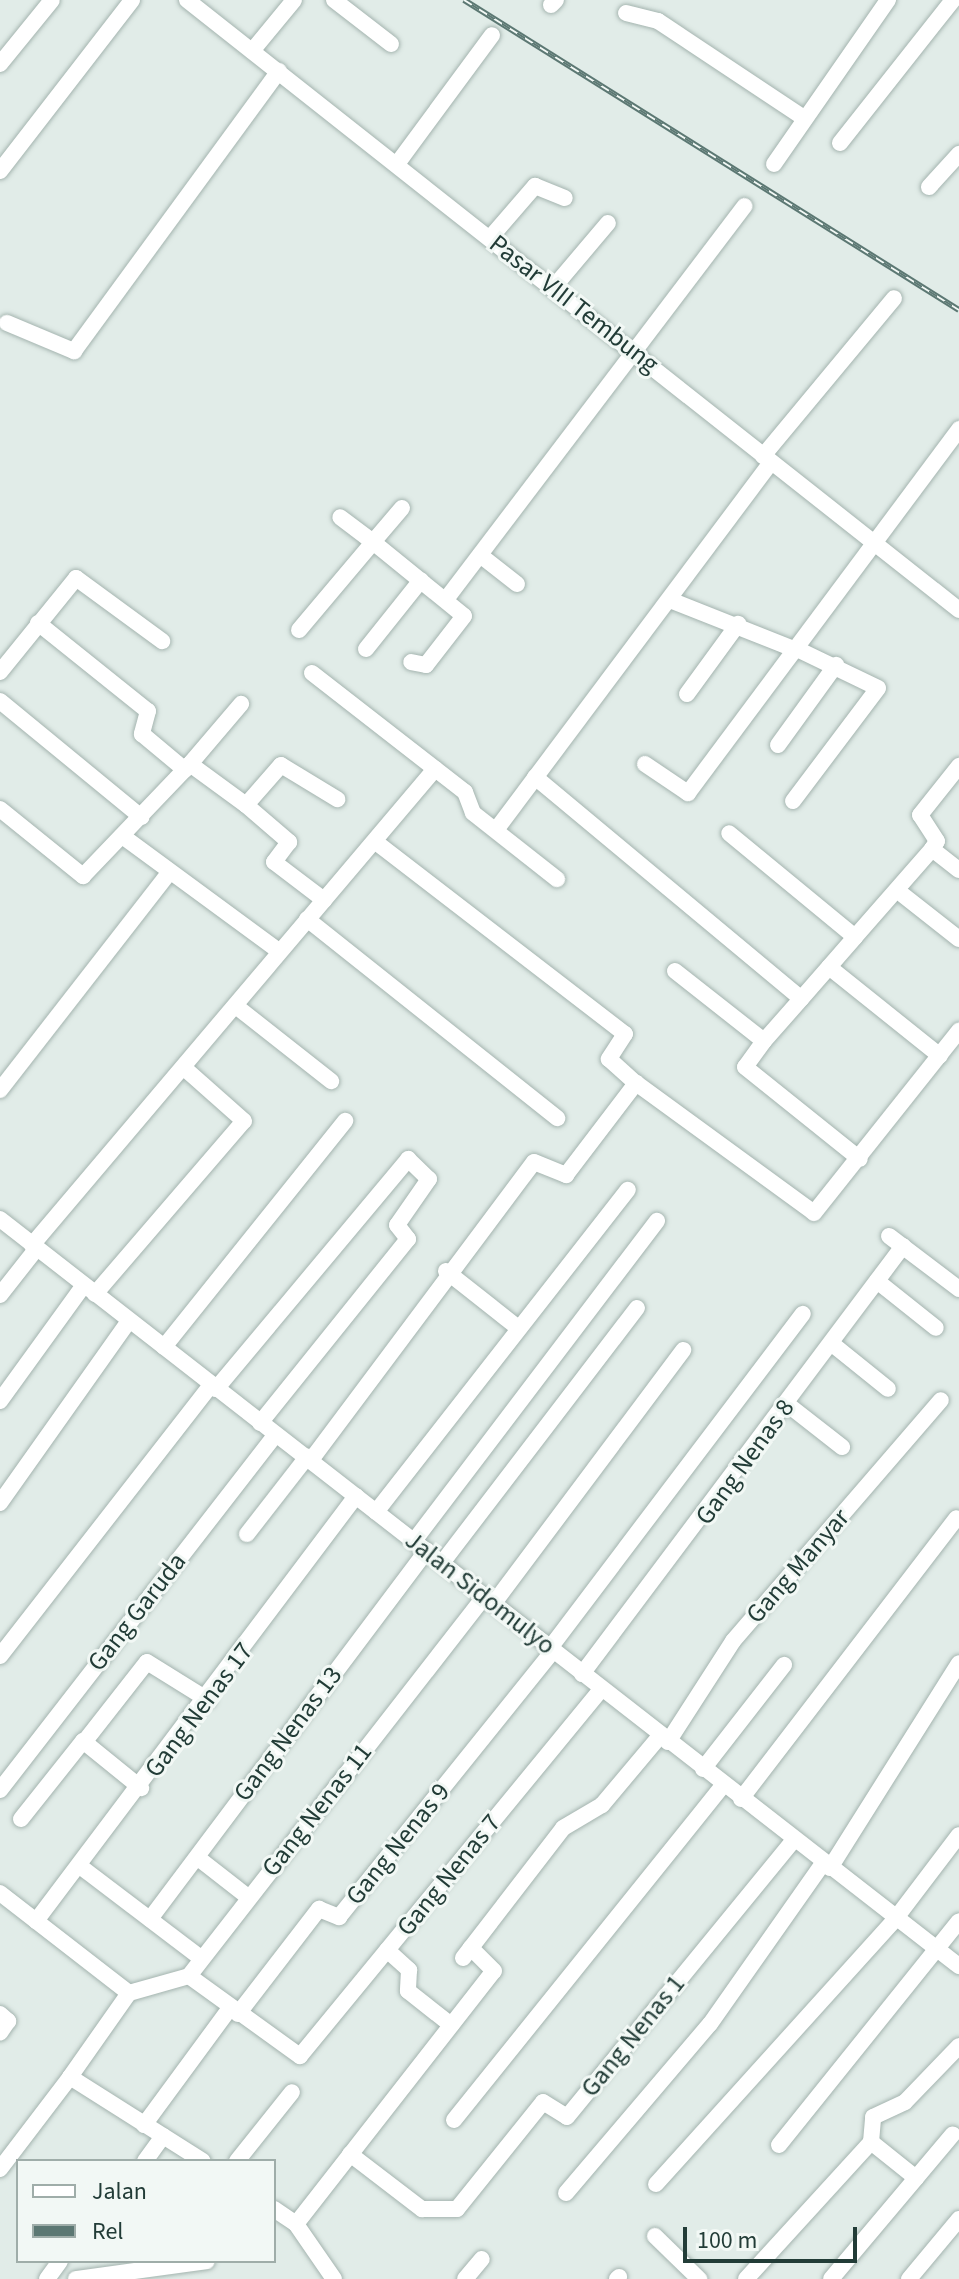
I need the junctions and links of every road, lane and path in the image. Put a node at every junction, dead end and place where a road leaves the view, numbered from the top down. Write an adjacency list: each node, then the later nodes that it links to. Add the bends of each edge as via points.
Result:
1 (52, 0): 12 (street)
2 (132, 0): 19 (street)
3 (187, 0): 11 (street, Pasar VIII Tembung)
4 (294, 0): 11 (street)
5 (334, 0): 10 (street)
6 (888, 0): 14 (street)
7 (953, 0): 15 (street)
8 (626, 13): 14 (street, via 658,21)
9 (492, 35): 17 (street)
10 (391, 44)
11 (252, 51): 13 (street, Pasar VIII Tembung)
12 (0, 64)
13 (279, 71): 17 (street, Pasar VIII Tembung); 27 (street, via 74,351)
14 (804, 118): 18 (street)
15 (840, 143)
16 (959, 154): 20 (street)
17 (397, 164): 24 (street, Pasar VIII Tembung)
18 (774, 164)
19 (0, 171)
20 (929, 187)
21 (565, 198): 24 (street, via 535,186)
22 (745, 206): 28 (street)
23 (608, 223): 25 (street)
24 (490, 238): 25 (street, Pasar VIII Tembung)
25 (553, 288): 28 (street, Pasar VIII Tembung)
26 (894, 298): 30 (street)
27 (7, 323)
28 (637, 353): 30 (street, Pasar VIII Tembung); 35 (street)
29 (959, 429): 33 (street)
30 (767, 459): 33 (street, Pasar VIII Tembung); 39 (street)
31 (402, 508): 34 (street)
32 (340, 517): 34 (street)
33 (874, 541): 40 (street, Pasar VIII Tembung); 46 (street)
34 (373, 542): 36 (street); 43 (street)
35 (480, 555): 37 (street); 38 (street)
36 (421, 580): 38 (street); 45 (street)
37 (517, 584)
38 (447, 598): 47 (street, via 463,618 426,665)
39 (670, 600): 42 (street); 59 (street)
40 (959, 610)
41 (38, 623): 44 (street, via 79,577); 49 (street); 57 (street, via 148,711 142,734)
42 (738, 624): 46 (street); 51 (street)
43 (299, 630)
44 (162, 641)
45 (366, 649)
46 (796, 649): 48 (street); 55 (street, via 688,793)
47 (411, 662)
48 (836, 665): 54 (street); 61 (street, via 867,678 876,697)
49 (0, 672)
50 (312, 673): 58 (street)
51 (687, 694)
52 (0, 701): 64 (street)
53 (241, 704): 57 (street)
54 (778, 745)
55 (645, 764)
56 (959, 766): 69 (street, via 920,815 937,841)
57 (187, 767): 62 (street); 64 (street)
58 (435, 769): 65 (street, via 472,798 472,812); 68 (street)
59 (535, 777): 65 (street); 81 (street)
60 (337, 799): 62 (street, via 281,765)
61 (793, 801)
62 (246, 805): 74 (street, via 289,842 274,862)
63 (0, 809): 67 (street, via 83,876)
64 (141, 817): 67 (street)
65 (496, 830): 72 (street)
66 (729, 833): 76 (street)
67 (125, 838): 71 (street)
68 (377, 843): 74 (street); 88 (street, via 625,1034 609,1059)
69 (932, 849): 70 (street); 76 (street)
70 (959, 870)
71 (169, 873): 78 (street); 89 (street)
72 (557, 879)
73 (903, 895): 77 (street)
74 (324, 900): 75 (street)
75 (307, 919): 78 (street); 90 (street)
76 (855, 937): 79 (street)
77 (959, 939)
78 (279, 951): 82 (street)
79 (829, 967): 81 (street); 85 (street)
80 (675, 971): 84 (street)
81 (801, 999): 84 (street)
82 (237, 1007): 86 (street); 87 (street)
83 (959, 1031): 85 (street)
84 (764, 1041): 92 (street, via 745,1067)
85 (940, 1056): 92 (street)
86 (183, 1067): 97 (street); 101 (street, via 244,1121)
87 (331, 1081)
88 (636, 1083): 92 (street, via 810,1213); 99 (street, via 566,1175 536,1160)
89 (0, 1090)
90 (557, 1118)
91 (345, 1121): 110 (street)
92 (860, 1159)
93 (628, 1190): 107 (street)
94 (0, 1219): 97 (street, Jalan Sidomulyo)
95 (657, 1221): 126 (street, Gang Nenas 13)
96 (889, 1236): 98 (street)
97 (35, 1246): 101 (street, Jalan Sidomulyo); 103 (street)
98 (904, 1247): 100 (street, Gang Nenas 8); 102 (street)
99 (446, 1271): 107 (street); 120 (street)
100 (877, 1281): 108 (street); 109 (street, Gang Nenas 8)
101 (90, 1289): 106 (street, Jalan Sidomulyo); 115 (street)
102 (959, 1289)
103 (0, 1295)
104 (637, 1308): 127 (street)
105 (803, 1314): 129 (street)
106 (129, 1321): 110 (street, Jalan Sidomulyo); 122 (street)
107 (517, 1327): 123 (street)
108 (936, 1328)
109 (831, 1343): 113 (street); 116 (street, Gang Nenas 8)
110 (164, 1347): 112 (street, Jalan Sidomulyo)
111 (683, 1350): 128 (street, Gang Nenas 11)
112 (214, 1387): 117 (street, Jalan Sidomulyo); 117 (street, via 406,1158 429,1179 397,1225 408,1239); 130 (street)
113 (888, 1389)
114 (941, 1400): 136 (street, Gang Manyar, via 733,1641)
115 (0, 1401)
116 (787, 1404): 119 (street); 133 (street, Gang Nenas 8)
117 (260, 1423): 118 (street, Jalan Sidomulyo)
118 (275, 1435): 120 (street, Jalan Sidomulyo); 141 (street, Gang Garuda)
119 (842, 1447)
120 (309, 1459): 121 (street, Jalan Sidomulyo); 125 (street)
121 (356, 1496): 123 (street, Jalan Sidomulyo); 135 (street, Gang Nenas 17)
122 (0, 1503)
123 (376, 1512): 126 (street, Jalan Sidomulyo)
124 (957, 1518): 142 (street)
125 (247, 1534)
126 (420, 1545): 127 (street, Jalan Sidomulyo); 146 (street, Gang Nenas 13)
127 (442, 1563): 128 (street, Jalan Sidomulyo)
128 (490, 1600): 129 (street, Jalan Sidomulyo); 150 (street, Gang Nenas 11)
129 (551, 1649): 133 (street, Jalan Sidomulyo); 161 (street, Gang Nenas 9, via 340,1917 319,1909)
130 (0, 1656)
131 (959, 1663): 147 (street)
132 (784, 1665): 138 (street)
133 (582, 1674): 134 (street, Jalan Sidomulyo)
134 (601, 1689): 136 (street, Jalan Sidomulyo); 156 (street, Gang Nenas 7)
135 (208, 1700): 137 (street, via 147,1662); 140 (street, Gang Nenas 17)
136 (664, 1739): 138 (street, Jalan Sidomulyo); 162 (street, Gang Manyar, via 602,1805 563,1828 467,1953 494,1971)
137 (85, 1741): 140 (street); 143 (street)
138 (703, 1769): 139 (street, Jalan Sidomulyo)
139 (724, 1784): 142 (street, Jalan Sidomulyo); 166 (street)
140 (141, 1788): 148 (street, Gang Nenas 17)
141 (0, 1790)
142 (741, 1799): 145 (street, Jalan Sidomulyo)
143 (21, 1819)
144 (959, 1835): 151 (street)
145 (794, 1840): 147 (street, Jalan Sidomulyo); 172 (street, Gang Nenas 1, via 567,2117 543,2102 457,2209 422,2209)
146 (198, 1858): 150 (street); 152 (street, Gang Nenas 13)
147 (826, 1866): 151 (street, Jalan Sidomulyo); 179 (street, via 710,2024)
148 (81, 1867): 152 (street); 153 (street, Gang Nenas 17)
149 (0, 1893): 153 (street)
150 (248, 1897): 157 (street, Gang Nenas 11)
151 (896, 1918): 155 (street, Jalan Sidomulyo); 178 (street)
152 (150, 1919): 157 (street)
153 (36, 1921): 160 (street)
154 (959, 1921): 155 (street)
155 (938, 1949): 158 (street, Jalan Sidomulyo); 171 (street)
156 (387, 1950): 161 (street, Gang Nenas 7, via 293,2056); 162 (street, via 409,1970 408,1991)
157 (201, 1958): 159 (street, Gang Nenas 11)
158 (959, 1966)
159 (189, 1976): 160 (street); 161 (street)
160 (129, 1993): 164 (street)
161 (234, 2011): 167 (street)
162 (451, 2025): 172 (street)
163 (959, 2046): 168 (street)
164 (70, 2077): 167 (street); 176 (street)
165 (292, 2092): 175 (street)
166 (454, 2120)
167 (144, 2125): 170 (street)
168 (872, 2129): 177 (street); 192 (street)
169 (953, 2134): 177 (street)
170 (163, 2136): 173 (street); 174 (street)
171 (779, 2145)
172 (350, 2154): 182 (street)
173 (146, 2159)
174 (198, 2159)
175 (239, 2159)
176 (0, 2169)
177 (916, 2178): 193 (street)
178 (656, 2184)
179 (566, 2193)
180 (276, 2210): 182 (street)
181 (959, 2219): 194 (street)
182 (296, 2224): 188 (street)
183 (655, 2236): 191 (street)
184 (482, 2259): 190 (street)
185 (120, 2263): 187 (street)
186 (205, 2263): 187 (street)
187 (110, 2276): 189 (street)
188 (324, 2276)
189 (76, 2279)
190 (465, 2279)
191 (699, 2279)
192 (746, 2279)
193 (831, 2279)
194 (909, 2279)

